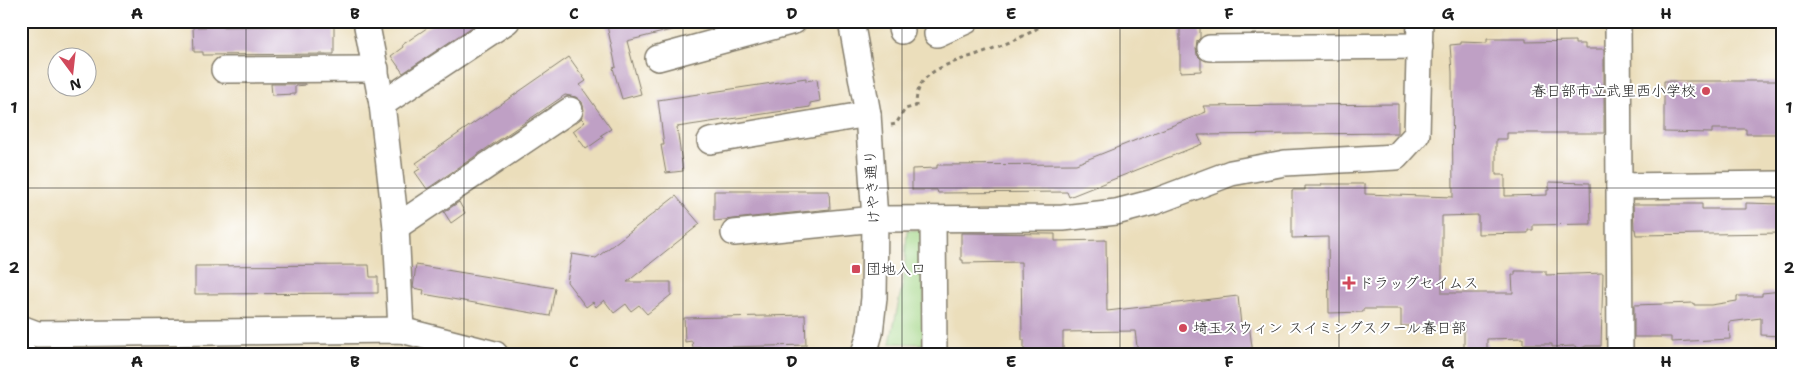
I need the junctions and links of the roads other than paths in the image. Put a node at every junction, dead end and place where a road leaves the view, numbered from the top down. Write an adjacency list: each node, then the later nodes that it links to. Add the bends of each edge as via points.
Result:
1 (366, 21): 11 (street)
2 (507, 21): 13 (street)
3 (794, 21): 10 (street)
4 (851, 21): 15 (street, けやき通り)
5 (966, 21): 8 (street)
6 (1618, 21): 18 (street)
7 (1420, 33): 9 (street); 20 (street, via 1417,134 1396,157 1285,163 1231,173 1154,202 1116,212 1064,218)
8 (937, 34)
9 (1210, 48)
10 (658, 58)
11 (376, 68): 12 (street); 13 (street)
12 (224, 70)
13 (382, 104): 21 (street)
14 (570, 110): 21 (street)
15 (868, 121): 16 (street); 19 (street, けやき通り)
16 (710, 141)
17 (1780, 184): 18 (street)
18 (1619, 186): 30 (street)
19 (875, 219): 20 (street); 22 (street); 28 (street, けやき通り, via 874,298)
20 (933, 219): 29 (street)
21 (396, 227): 24 (street)
22 (734, 233)
23 (21, 328): 24 (street, via 37,334)
24 (401, 330): 27 (street)
25 (21, 348): 26 (street)
26 (23, 354)
27 (495, 354)
28 (864, 354)
29 (934, 354)
30 (1620, 354)

